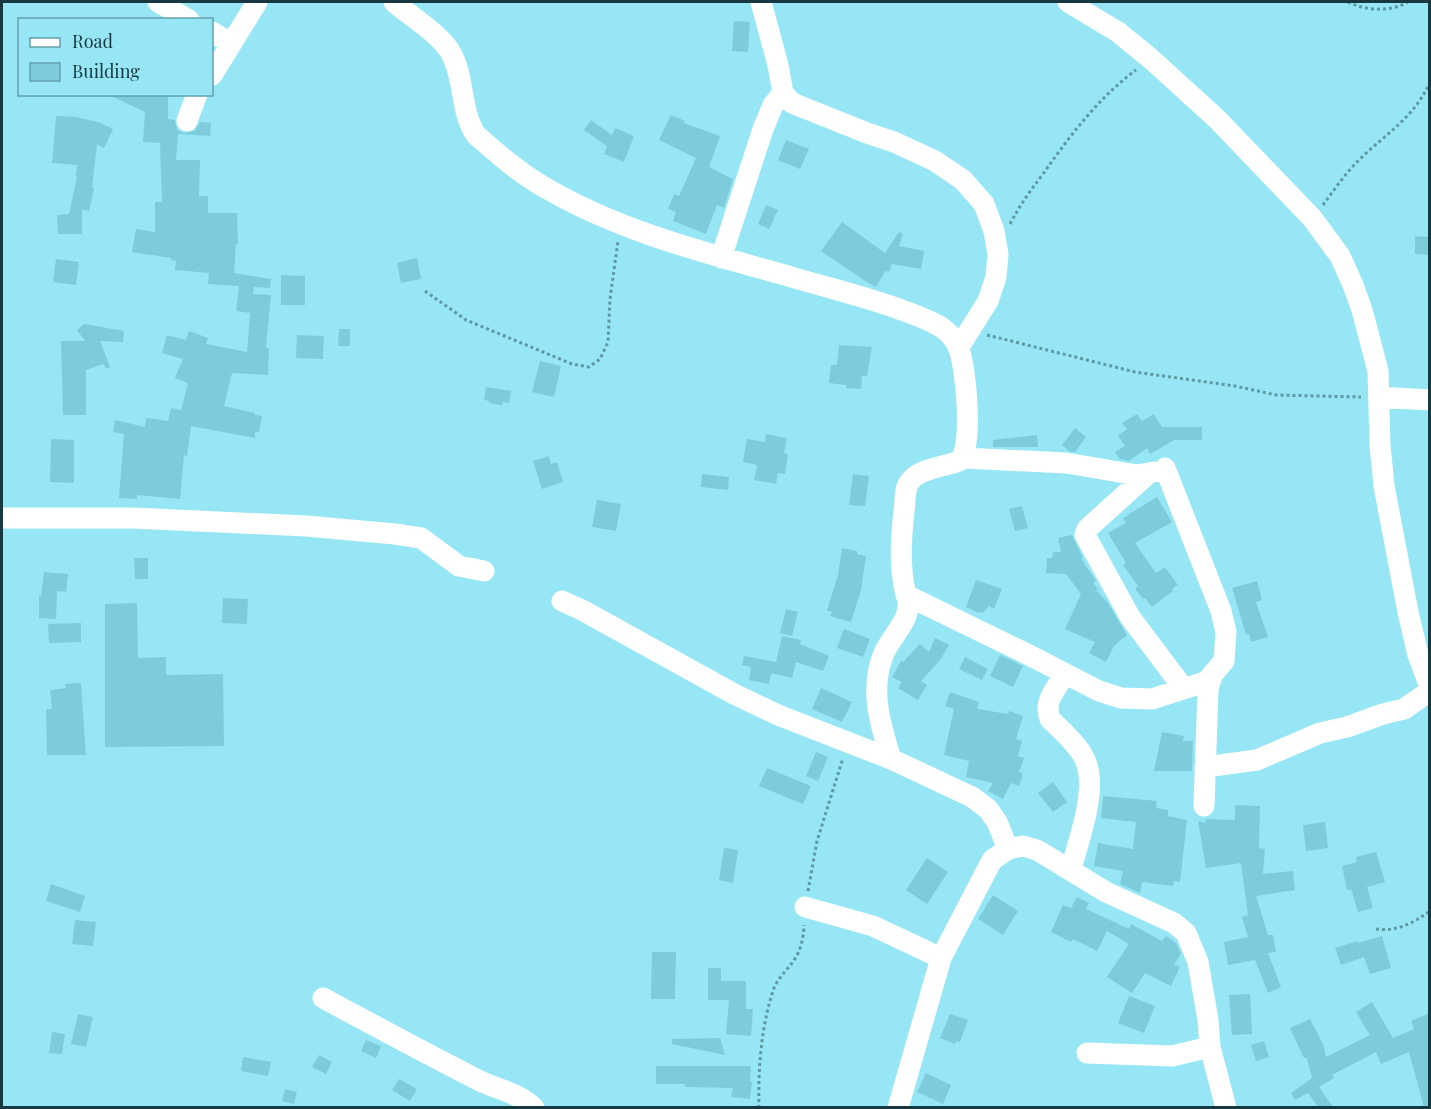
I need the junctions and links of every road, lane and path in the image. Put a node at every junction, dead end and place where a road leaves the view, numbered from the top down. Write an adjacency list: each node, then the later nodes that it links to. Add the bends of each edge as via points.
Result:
1 (158, 2): 8 (street)
2 (257, 2): 10 (street)
3 (394, 2): 18 (street, via 448,48 459,74 470,127 476,135 542,186)
4 (761, 2): 14 (street)
5 (1068, 2): 11 (street, via 1118,32)
6 (1348, 2): 7 (path, via 1372,9)
7 (1408, 2)
8 (186, 18)
9 (213, 33): 10 (street)
10 (230, 43): 12 (street)
11 (1151, 59): 17 (street, via 1217,119); 19 (path, via 1119,82 1070,137 1022,201)
12 (213, 74)
13 (1430, 83): 17 (path, via 1420,103 1357,162)
14 (783, 93): 20 (street, via 763,129); 22 (street, via 792,104 935,161 963,180 984,204 998,254 996,277 988,301)
15 (196, 96): 16 (street)
16 (187, 121)
17 (1312, 218): 23 (street, via 1340,256 1353,285 1378,371)
18 (620, 224): 20 (street); 21 (path, via 608,342 600,359 589,367 572,364 466,320)
19 (1010, 224)
20 (721, 258): 22 (street, via 882,303)
21 (425, 291)
22 (965, 339): 23 (path, via 1276,395); 25 (street, via 968,426)
23 (1378, 397): 24 (street); 34 (street, via 1384,486 1408,612)
24 (1430, 400)
25 (964, 458): 26 (street, via 1066,464 1137,475); 29 (street, via 920,473 905,490 901,563)
26 (1162, 466): 32 (street, via 1224,620 1224,661); 33 (street, via 1087,529 1086,535 1130,617)
27 (2, 518): 28 (street, via 133,518 395,534 421,538 459,566)
28 (484, 571)
29 (909, 598): 31 (street); 35 (street, via 906,617 877,674 879,711)
30 (562, 601): 35 (street, via 734,694)
31 (1065, 674): 33 (street, via 1121,698 1152,699); 39 (street, via 1047,703 1047,711 1083,755 1089,774 1088,803)
32 (1211, 680): 33 (street); 36 (street)
33 (1184, 689)
34 (1430, 689): 36 (street, via 1404,709 1320,734 1257,760)
35 (891, 759): 38 (street, via 972,797 988,809)
36 (1205, 767): 37 (street)
37 (1204, 806)
38 (1008, 849): 39 (street, via 1023,846 1037,850); 43 (street, via 992,860)
39 (1071, 869): 45 (street, via 1106,892 1174,923 1186,933 1198,962)
40 (805, 907): 43 (street, via 873,926)
41 (1430, 911): 42 (path, via 1406,926 1388,931)
42 (1376, 929)
43 (941, 958): 48 (street)
44 (323, 998): 47 (street)
45 (1210, 1047): 46 (street, via 1172,1056); 49 (street)
46 (1087, 1053)
47 (534, 1107)
48 (898, 1107)
49 (1226, 1107)

